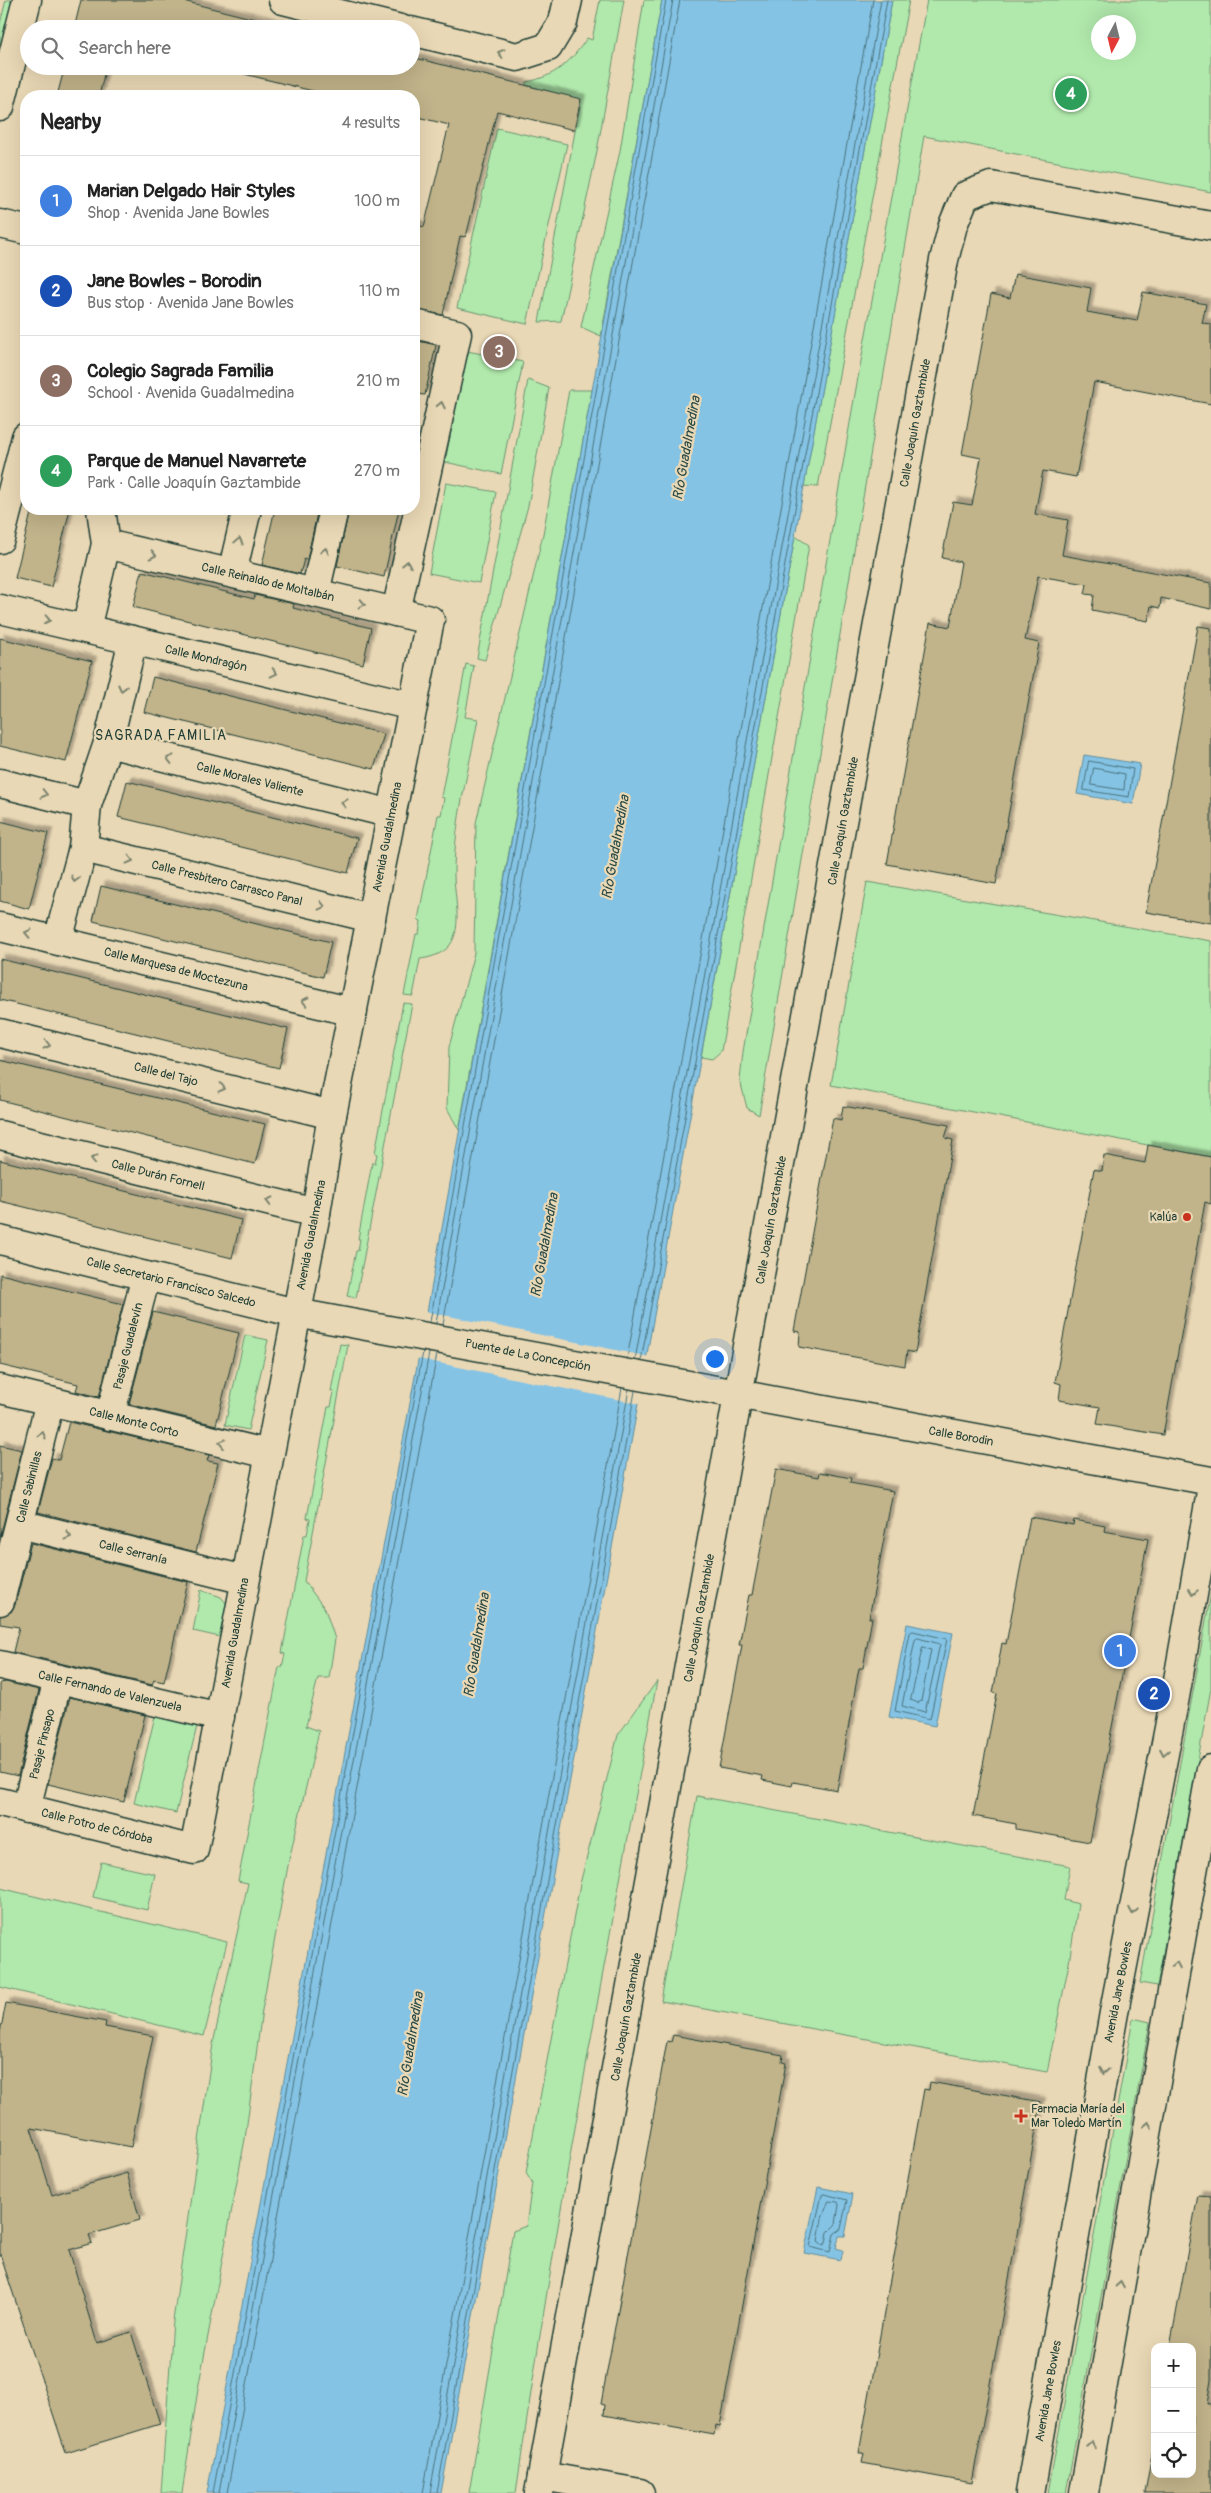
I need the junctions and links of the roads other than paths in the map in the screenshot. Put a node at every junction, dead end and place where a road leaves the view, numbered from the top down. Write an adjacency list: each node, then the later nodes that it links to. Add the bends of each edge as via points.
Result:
1 (27, 0): 4 (street)
2 (283, 0): 5 (street)
3 (568, 0): 7 (street, one-way to 7, via 563,22 548,47 517,57)
4 (22, 20)
5 (364, 20)
6 (20, 28): 8 (street)
7 (420, 33)
8 (0, 107)
9 (0, 224): 11 (street)
10 (1211, 226): 48 (street, Calle Joaquín Gaztambide, via 990,186 965,196 953,225 944,260)
11 (20, 229)
12 (420, 325): 14 (street, one-way to 12, via 457,334)
13 (20, 461): 19 (street)
14 (420, 503)
15 (102, 515): 20 (street)
16 (246, 515): 21 (street, one-way to 16)
17 (333, 515): 22 (street, one-way to 17)
18 (417, 515): 24 (street, one-way to 18)
19 (0, 539)
20 (106, 544): 21 (street, Calle Reinaldo de Moltalbán, one-way to 21); 26 (street)
21 (232, 573): 22 (street, Calle Reinaldo de Moltalbán)
22 (315, 593): 24 (street, Calle Reinaldo de Moltalbán, one-way to 24)
23 (0, 609): 26 (street, Calle Mondragón, one-way to 26)
24 (396, 612): 25 (street, Calle Reinaldo de Moltalbán)
25 (430, 620): 28 (street, Avenida Guadalmedina)
26 (86, 629): 27 (street, Calle Mondragón)
27 (133, 640): 28 (street, Calle Mondragón, one-way to 28); 29 (street, one-way to 29)
28 (413, 706): 32 (street, Avenida Guadalmedina)
29 (108, 743): 31 (street); 32 (street, Calle Morales Valiente, one-way to 29)
30 (0, 783): 31 (street, one-way to 31)
31 (87, 805): 33 (street)
32 (392, 814): 34 (street, Avenida Guadalmedina)
33 (83, 848): 34 (street, Calle Presbitero Carrasco Panal, one-way to 34); 36 (street, one-way to 36)
34 (371, 918): 37 (street, Avenida Guadalmedina)
35 (0, 927): 36 (street, Calle Marquesa de Moctezuna, one-way to 35)
36 (58, 940): 37 (street, Calle Marquesa de Moctezuna, one-way to 36)
37 (352, 1012): 39 (street, Avenida Guadalmedina)
38 (0, 1033): 39 (street, Calle del Tajo, one-way to 39)
39 (332, 1115): 41 (street, Avenida Guadalmedina)
40 (0, 1136): 41 (street, Calle Durán Fornell, one-way to 40)
41 (316, 1213): 44 (street, Avenida Guadalmedina)
42 (0, 1240): 43 (street, Calle Secretario Francisco Salcedo)
43 (146, 1276): 44 (street, Calle Secretario Francisco Salcedo); 50 (street, Pasaje Guadalevín)
44 (296, 1312): 45 (street, Calle Secretario Francisco Salcedo); 51 (street, Avenida Guadalmedina)
45 (344, 1320): 47 (street, Puente de La Concepción)
46 (0, 1389): 49 (street, Calle Monte Corto)
47 (712, 1391): 48 (street, Calle Borodin)
48 (740, 1396): 52 (street, Calle Borodin); 64 (street, Calle Joaquín Gaztambide)
49 (50, 1401): 50 (street, Calle Monte Corto); 54 (street, Calle Sabinillas, one-way to 49)
50 (110, 1416): 51 (street, Calle Monte Corto, one-way to 50)
51 (269, 1454): 55 (street, Avenida Guadalmedina)
52 (1211, 1481)
53 (1211, 1492): 66 (street, Avenida Jane Bowles, one-way to 66, via 1116,2000)
54 (20, 1524): 55 (street, Calle Serranía, one-way to 55); 56 (street, Calle Sabinillas)
55 (245, 1580): 59 (street, Avenida Guadalmedina)
56 (0, 1601)
57 (0, 1666): 58 (street, Calle Fernando de Valenzuela)
58 (58, 1679): 59 (street, Calle Fernando de Valenzuela); 62 (street, Pasaje Pinsapo)
59 (220, 1717): 63 (street, Avenida Guadalmedina)
60 (1211, 1769): 67 (street, one-way to 60)
61 (0, 1802): 62 (street, Calle Potro de Córdoba)
62 (26, 1809): 63 (street, Calle Potro de Córdoba)
63 (194, 1850)
64 (541, 2484): 65 (street)
65 (640, 2493)
66 (1030, 2493)
67 (1084, 2493)

